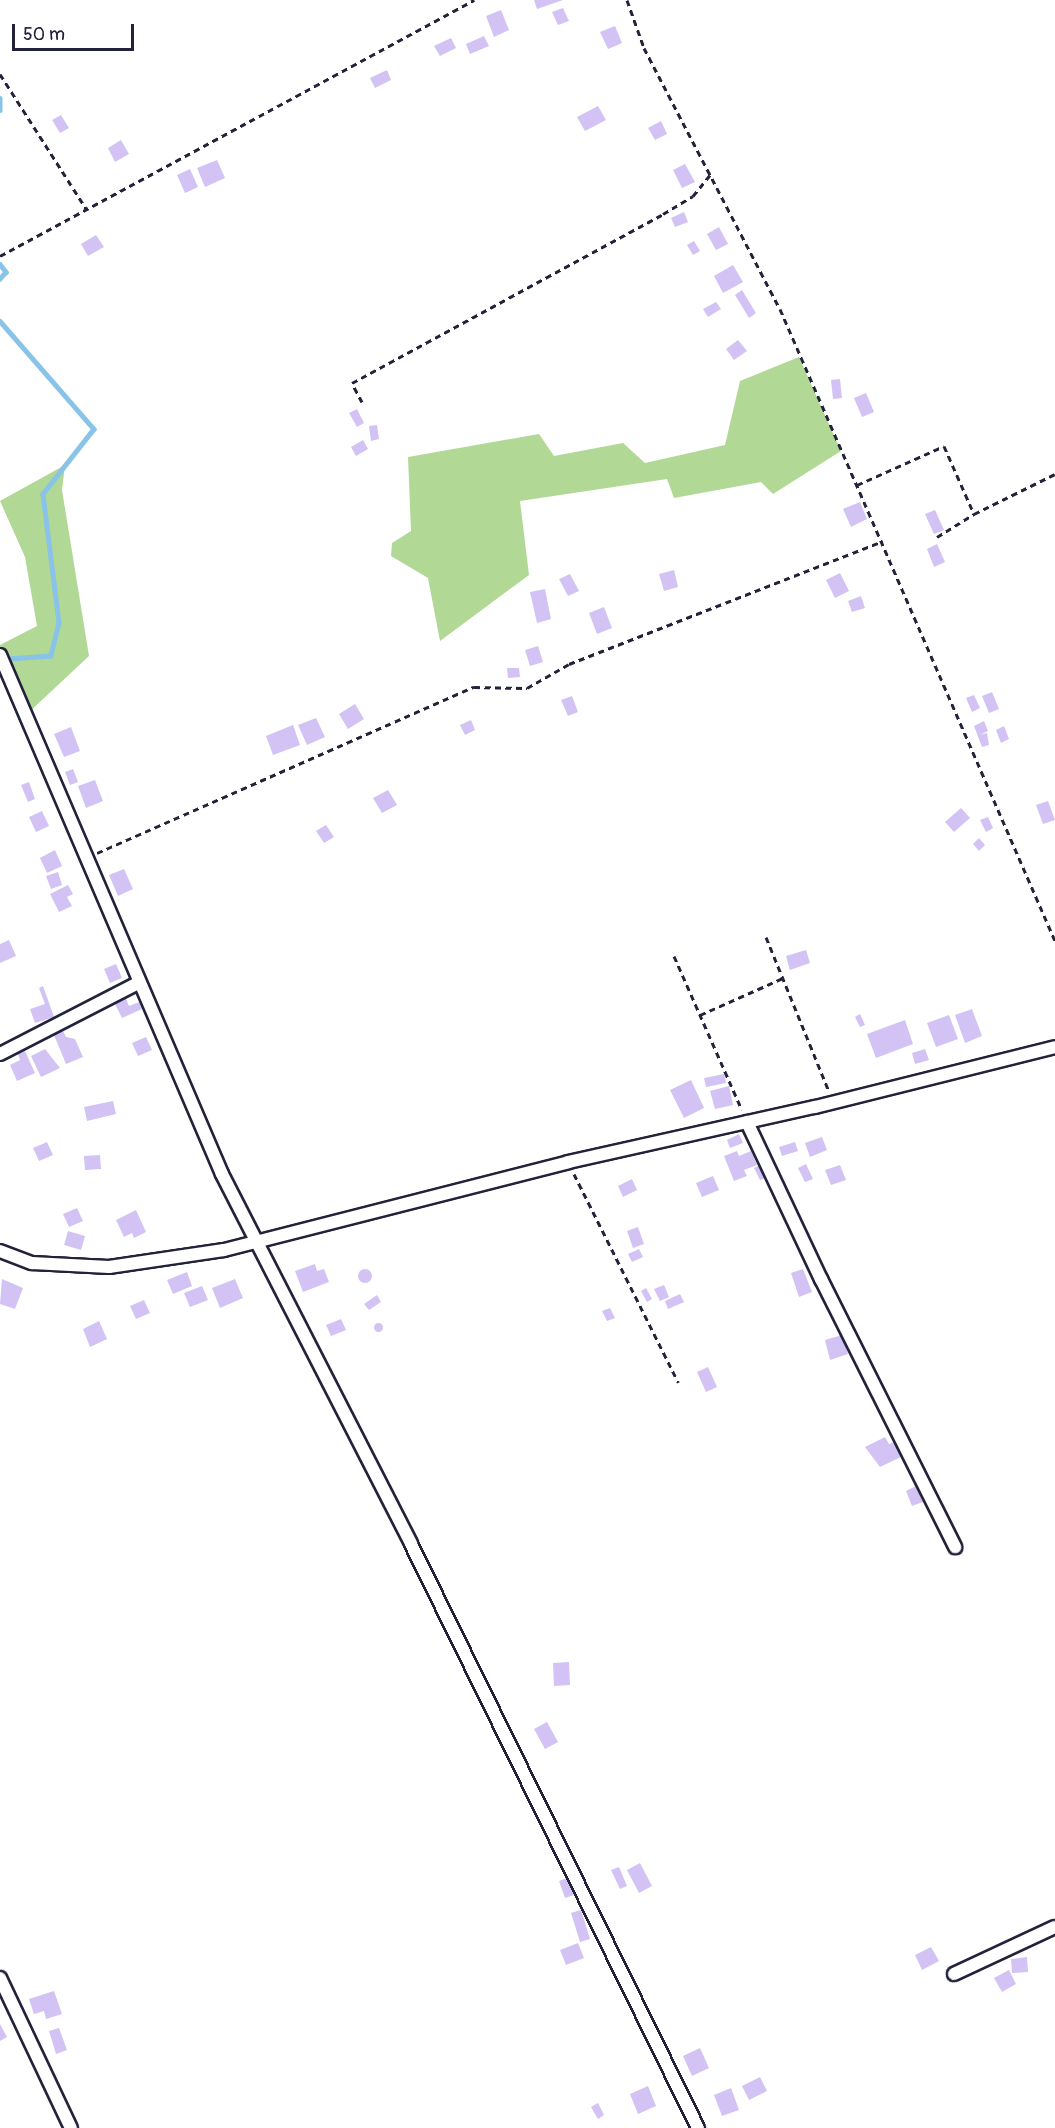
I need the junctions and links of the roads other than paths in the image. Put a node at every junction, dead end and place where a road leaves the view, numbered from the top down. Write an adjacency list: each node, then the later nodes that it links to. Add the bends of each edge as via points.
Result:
1 (0, 655): 2 (street)
2 (138, 983): 4 (street); 6 (street, via 222,1174)
3 (1055, 1047): 5 (street)
4 (0, 1054)
5 (747, 1122): 6 (street, via 568,1162); 8 (street)
6 (257, 1242): 7 (street, via 109,1267 32,1263); 13 (street, via 510,1742)
7 (0, 1251)
8 (955, 1547)
9 (1055, 1927): 10 (street)
10 (954, 1974)
11 (0, 1978): 12 (street)
12 (71, 2128)
13 (698, 2128)

